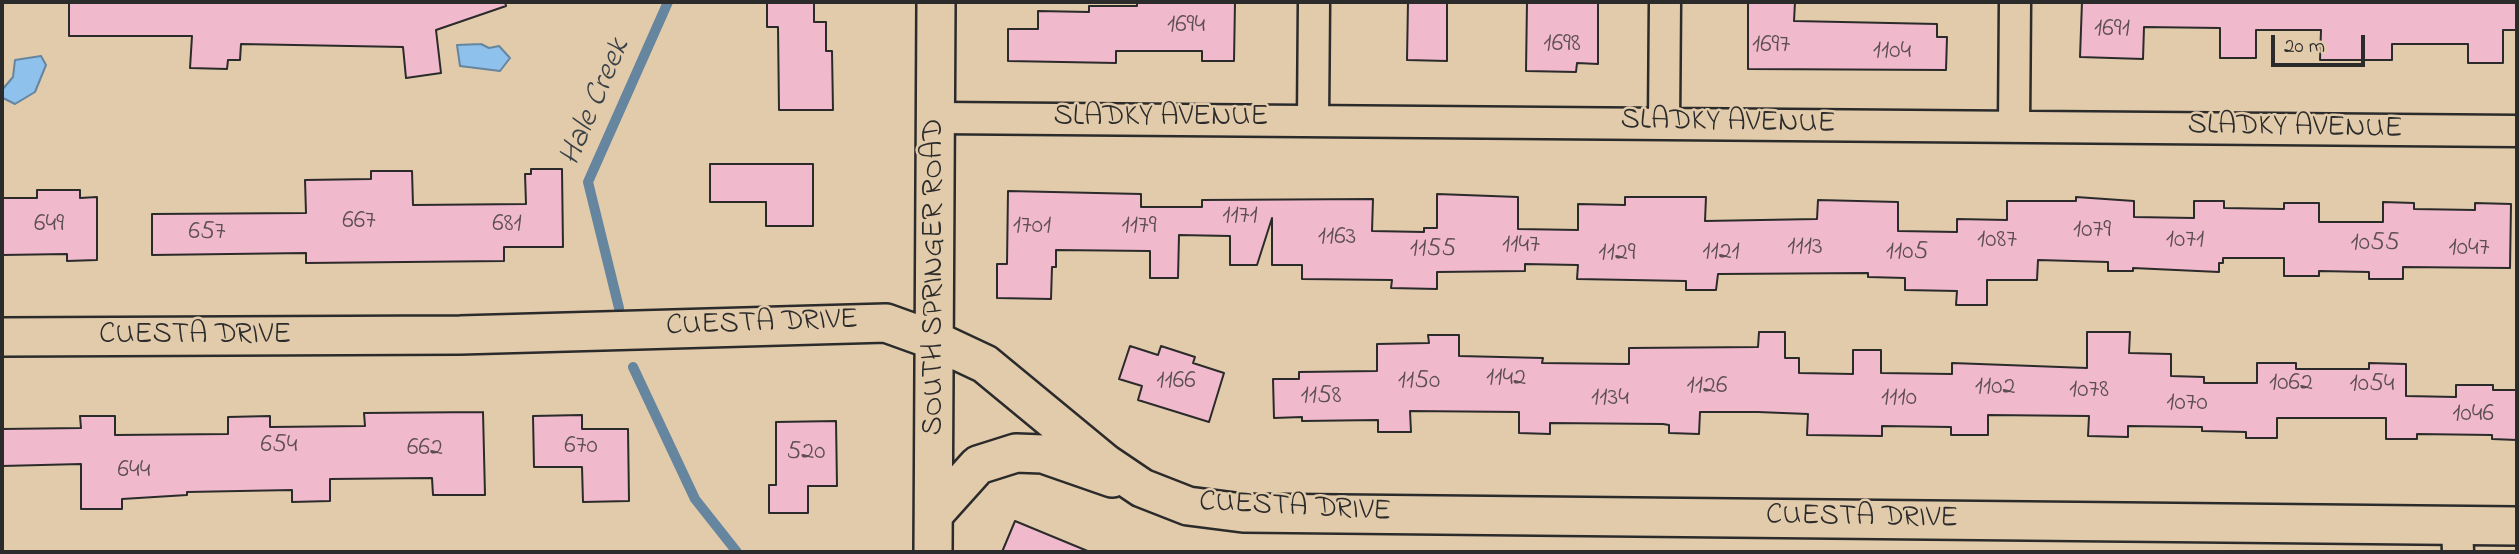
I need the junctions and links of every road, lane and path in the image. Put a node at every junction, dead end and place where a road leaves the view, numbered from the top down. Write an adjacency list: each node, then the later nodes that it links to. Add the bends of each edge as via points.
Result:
1 (936, 2): 5 (street, SOUTH SPRINGER ROAD)
2 (1314, 2): 6 (street)
3 (1665, 2): 7 (street)
4 (2015, 2): 8 (street)
5 (938, 118): 6 (street, SLADKY AVENUE); 11 (street, SOUTH SPRINGER ROAD)
6 (1313, 120): 7 (street, SLADKY AVENUE)
7 (1664, 123): 8 (street, SLADKY AVENUE)
8 (2014, 126): 9 (street, SLADKY AVENUE)
9 (2517, 131)
10 (2, 337): 11 (street, CUESTA DRIVE, via 460,335 875,322)
11 (936, 341): 12 (street, CUESTA DRIVE, via 985,364); 13 (street, SOUTH SPRINGER ROAD)
12 (1142, 488): 13 (street, via 1043,454 1016,453 978,465); 15 (street, CUESTA DRIVE, via 1188,506 1243,513)
13 (934, 514): 16 (street, SOUTH SPRINGER ROAD)
14 (2517, 526): 15 (street, CUESTA DRIVE)
15 (2457, 539)
16 (933, 552)

